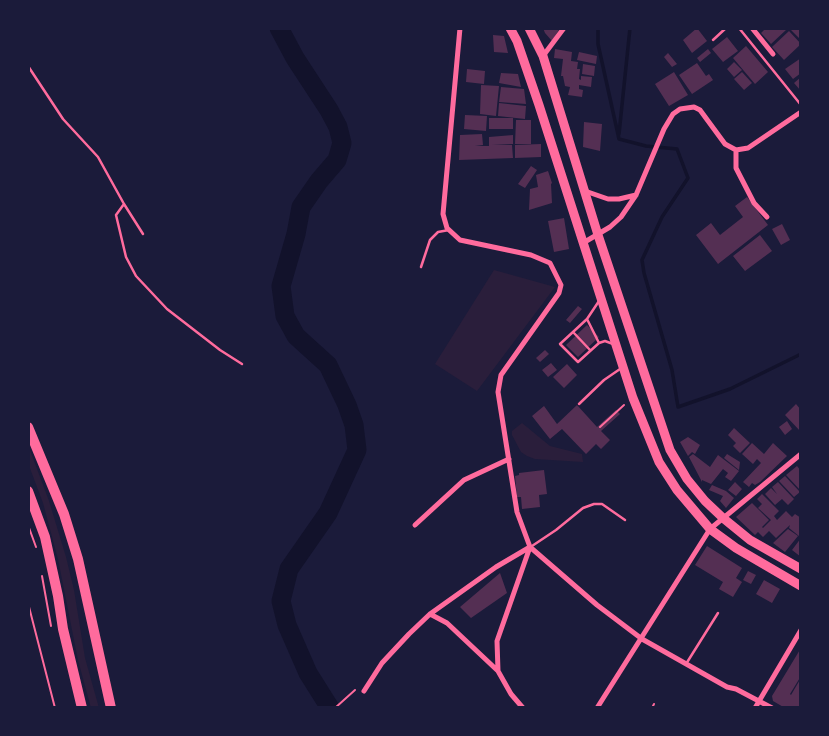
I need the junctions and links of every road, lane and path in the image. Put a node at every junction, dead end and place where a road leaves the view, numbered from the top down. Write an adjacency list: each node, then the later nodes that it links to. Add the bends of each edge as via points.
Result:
1 (460, 28): 19 (street, via 443,214)
2 (510, 28): 22 (main road)
3 (529, 28): 10 (main road)
4 (564, 28): 10 (street)
5 (726, 28): 8 (lane)
6 (739, 28): 12 (lane)
7 (752, 28): 9 (street)
8 (713, 40)
9 (773, 54)
10 (543, 56): 15 (main road)
11 (28, 66): 17 (lane, via 63,119 98,157)
12 (801, 105)
13 (801, 112): 14 (street, via 748,148)
14 (736, 150): 16 (street, via 725,144 700,110 680,109 664,129); 18 (street, via 736,168)
15 (584, 190): 16 (street, via 608,199); 21 (main road)
16 (636, 195): 21 (street, via 621,217)
17 (124, 204): 20 (lane); 32 (lane, via 116,215 126,257 136,276 167,309)
18 (766, 217)
19 (449, 230): 23 (lane, via 430,240); 39 (street, via 460,240 550,263 561,285 501,375 498,392)
20 (143, 234)
21 (598, 235): 22 (street); 24 (main road)
22 (583, 243): 25 (main road)
23 (421, 267)
24 (615, 288): 25 (main road); 28 (main road)
25 (600, 296): 26 (lane); 29 (main road)
26 (587, 319): 27 (lane); 30 (lane)
27 (573, 332): 31 (lane); 31 (lane, via 560,344 578,362)
28 (631, 333): 29 (main road); 41 (main road, via 670,450 687,479)
29 (615, 341): 30 (lane); 33 (main road)
30 (599, 343): 31 (lane)
31 (590, 351)
32 (242, 364)
33 (623, 368): 34 (main road); 35 (lane)
34 (633, 398): 37 (path); 44 (main road, via 659,462)
35 (579, 404)
36 (28, 427): 61 (highway, via 78,559)
37 (600, 427)
38 (801, 454): 41 (street)
39 (509, 459): 43 (street, via 464,480); 45 (street, via 517,512)
40 (28, 491): 60 (highway, via 45,537)
41 (723, 518): 44 (street); 46 (main road, via 750,540)
42 (625, 520): 45 (lane, via 602,504 594,504)
43 (415, 526)
44 (710, 529): 47 (main road); 52 (street)
45 (530, 547): 50 (street); 52 (street); 54 (street, via 497,641)
46 (801, 569)
47 (801, 586)
48 (28, 603): 59 (path)
49 (718, 613): 53 (lane)
50 (430, 614): 54 (street, via 447,623); 56 (street, via 382,663)
51 (801, 630): 57 (street)
52 (642, 639): 53 (street); 64 (street)
53 (686, 664): 57 (street)
54 (498, 671): 63 (street)
55 (355, 690): 62 (path)
56 (365, 691)
57 (759, 701): 66 (street); 67 (street)
58 (654, 704): 65 (path)
59 (55, 708)
60 (82, 708)
61 (111, 708)
62 (335, 708)
63 (523, 708)
64 (597, 708)
65 (652, 708)
66 (755, 708)
67 (772, 708)

